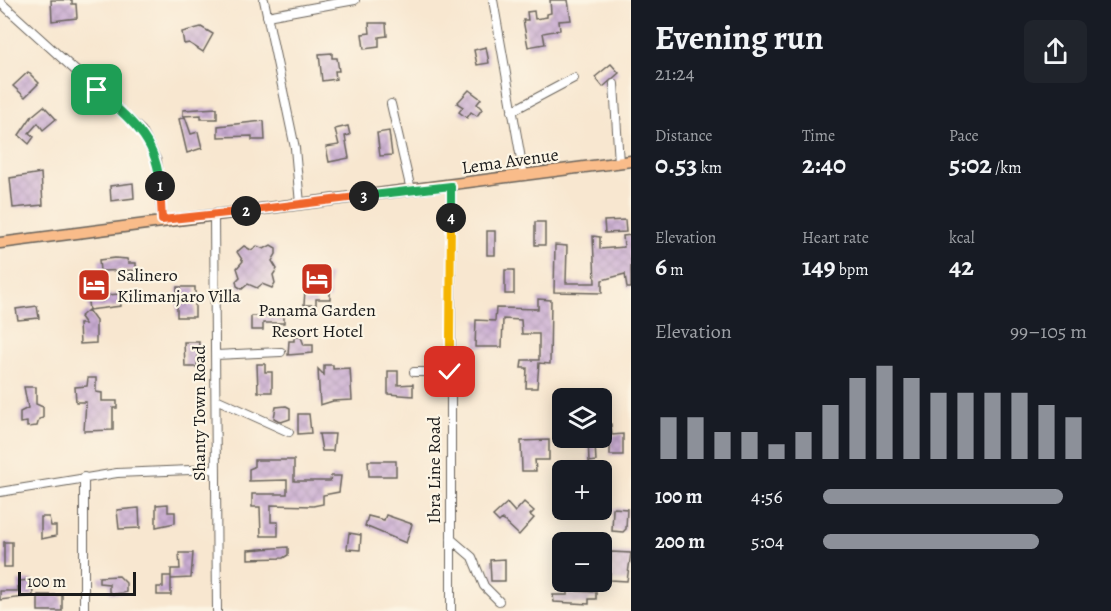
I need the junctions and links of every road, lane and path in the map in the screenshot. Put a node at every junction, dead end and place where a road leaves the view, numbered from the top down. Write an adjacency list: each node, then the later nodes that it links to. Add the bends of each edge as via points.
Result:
1 (264, 0): 5 (street)
2 (355, 0): 5 (street)
3 (492, 0): 9 (street)
4 (0, 2): 17 (street, via 142,131 157,161)
5 (267, 16): 15 (street, via 295,148)
6 (574, 78): 9 (street)
7 (614, 84): 11 (street)
8 (391, 104): 14 (street)
9 (512, 111): 12 (street)
10 (631, 161): 11 (main road, Lema Avenue)
11 (619, 163): 12 (main road, Lema Avenue)
12 (524, 176): 13 (main road, Lema Avenue)
13 (451, 186): 14 (main road, Lema Avenue); 22 (street, Ibra Line Road)
14 (411, 190): 15 (main road, Lema Avenue)
15 (300, 204): 16 (main road, Lema Avenue)
16 (214, 215): 17 (main road, Lema Avenue); 20 (street, Shanty Town Road)
17 (162, 220): 18 (main road, Lema Avenue)
18 (0, 243)
19 (281, 352): 20 (street)
20 (216, 355): 23 (street, Shanty Town Road)
21 (414, 372): 22 (street)
22 (450, 372): 28 (street, Ibra Line Road)
23 (216, 399): 24 (street); 25 (street, Shanty Town Road)
24 (289, 432)
25 (215, 469): 26 (street); 31 (street, Shanty Town Road)
26 (84, 477): 27 (street); 30 (street)
27 (0, 492)
28 (451, 539): 29 (street, via 472,557 484,586); 32 (street, Ibra Line Road)
29 (500, 601)
30 (84, 611)
31 (217, 611)
32 (451, 611)

